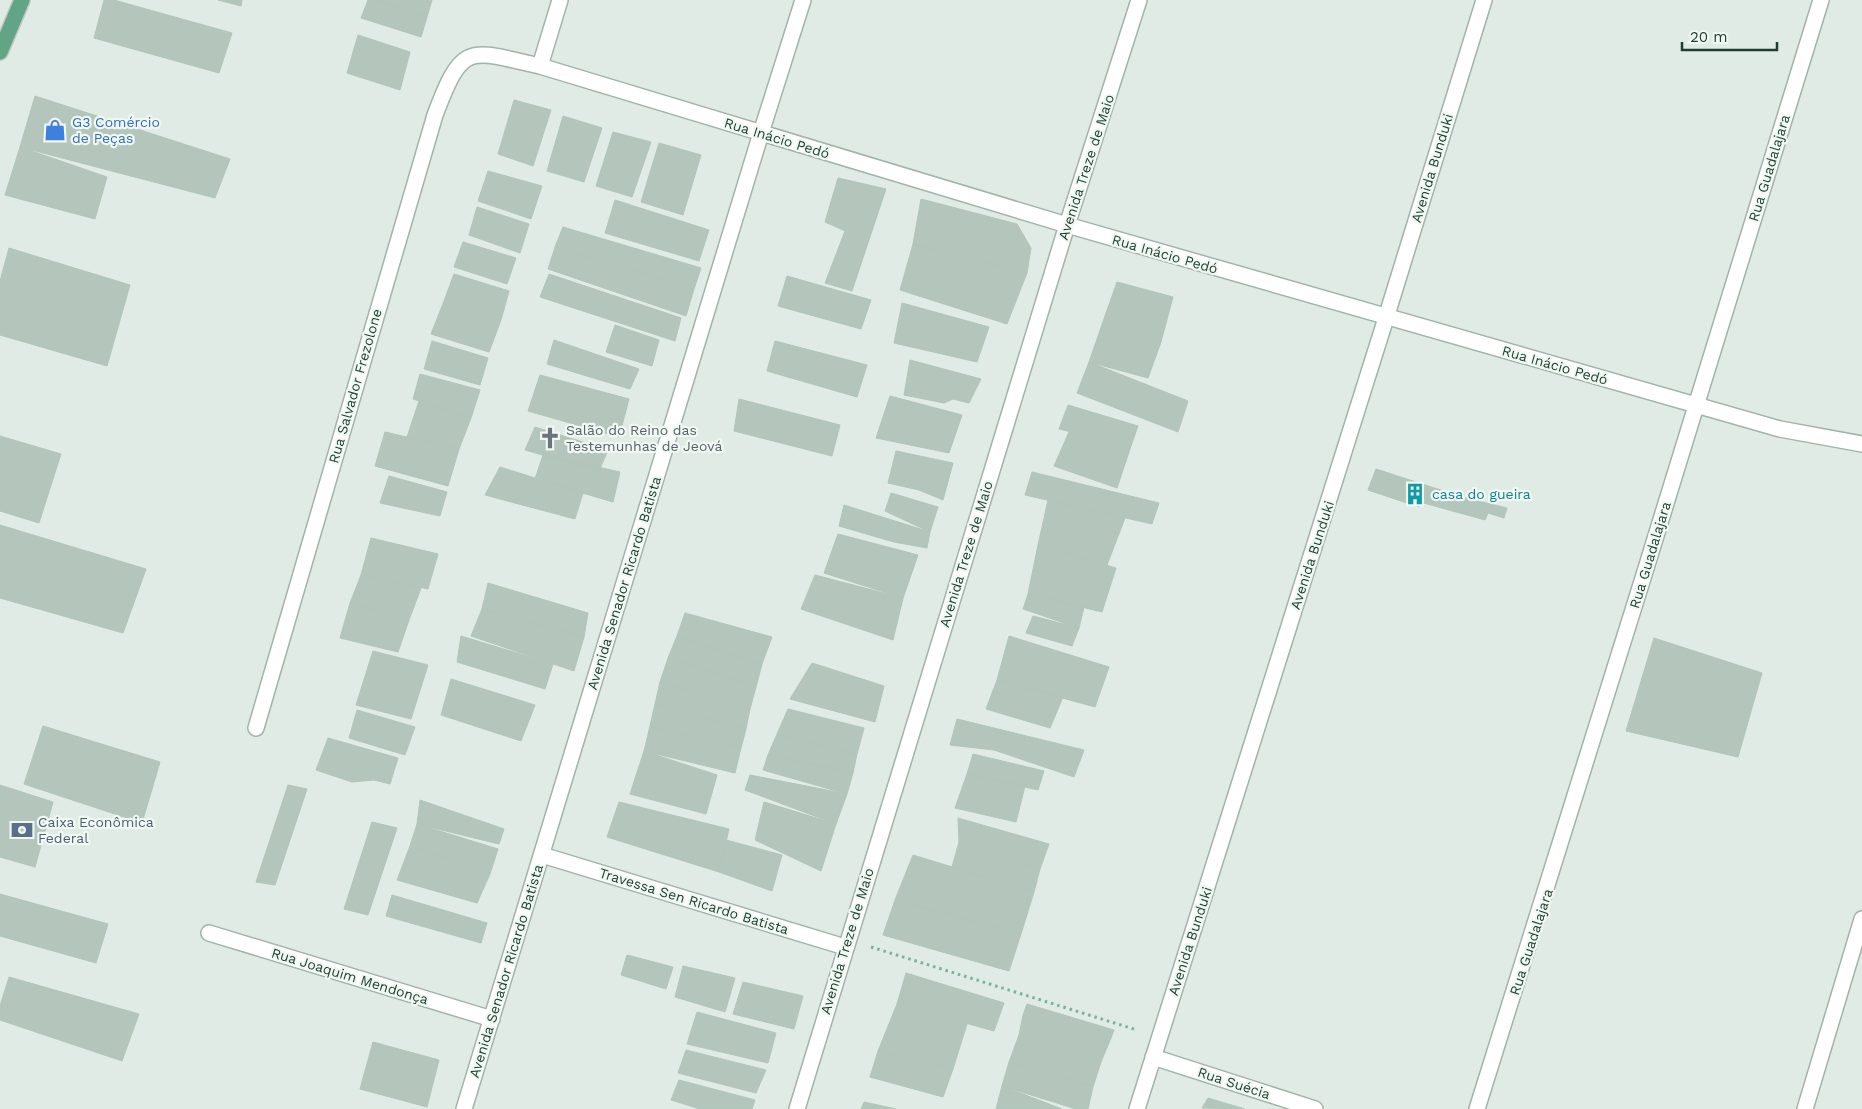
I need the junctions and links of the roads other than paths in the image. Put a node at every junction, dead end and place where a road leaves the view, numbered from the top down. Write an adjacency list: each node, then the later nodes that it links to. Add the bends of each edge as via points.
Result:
1 (22, 0): 7 (main road)
2 (560, 0): 9 (street)
3 (803, 0): 10 (street, Avenida Senador Ricardo Batista)
4 (1139, 0): 11 (street, Avenida Treze de Maio)
5 (1484, 0): 12 (street, Avenida Bunduki)
6 (1821, 0): 13 (street, Rua Guadalajara)
7 (0, 52)
8 (472, 55): 9 (street, Rua Inácio Pedó, via 485,54); 15 (street, Rua Salvador Frezolone, via 462,60 453,71 435,115)
9 (540, 66): 10 (street, Rua Inácio Pedó)
10 (761, 133): 11 (street, Rua Inácio Pedó); 16 (street, Avenida Senador Ricardo Batista)
11 (1066, 225): 12 (street, Rua Inácio Pedó); 19 (street, Avenida Treze de Maio)
12 (1386, 318): 13 (street, Rua Inácio Pedó); 21 (street, Avenida Bunduki)
13 (1695, 405): 14 (street, Rua Inácio Pedó, via 1780,429); 26 (street, Rua Guadalajara, via 1577,797)
14 (1862, 444)
15 (256, 728)
16 (542, 855): 19 (street, Travessa Sen Ricardo Batista); 20 (street, Avenida Senador Ricardo Batista)
17 (1862, 919): 27 (street)
18 (208, 933): 20 (street, Rua Joaquim Mendonça)
19 (847, 943): 23 (street, Avenida Treze de Maio)
20 (492, 1019): 22 (street, Avenida Senador Ricardo Batista)
21 (1153, 1057): 24 (street, Avenida Bunduki); 25 (street, Rua Suécia)
22 (464, 1109)
23 (797, 1109)
24 (1137, 1109)
25 (1316, 1109)
26 (1478, 1109)
27 (1805, 1109)

